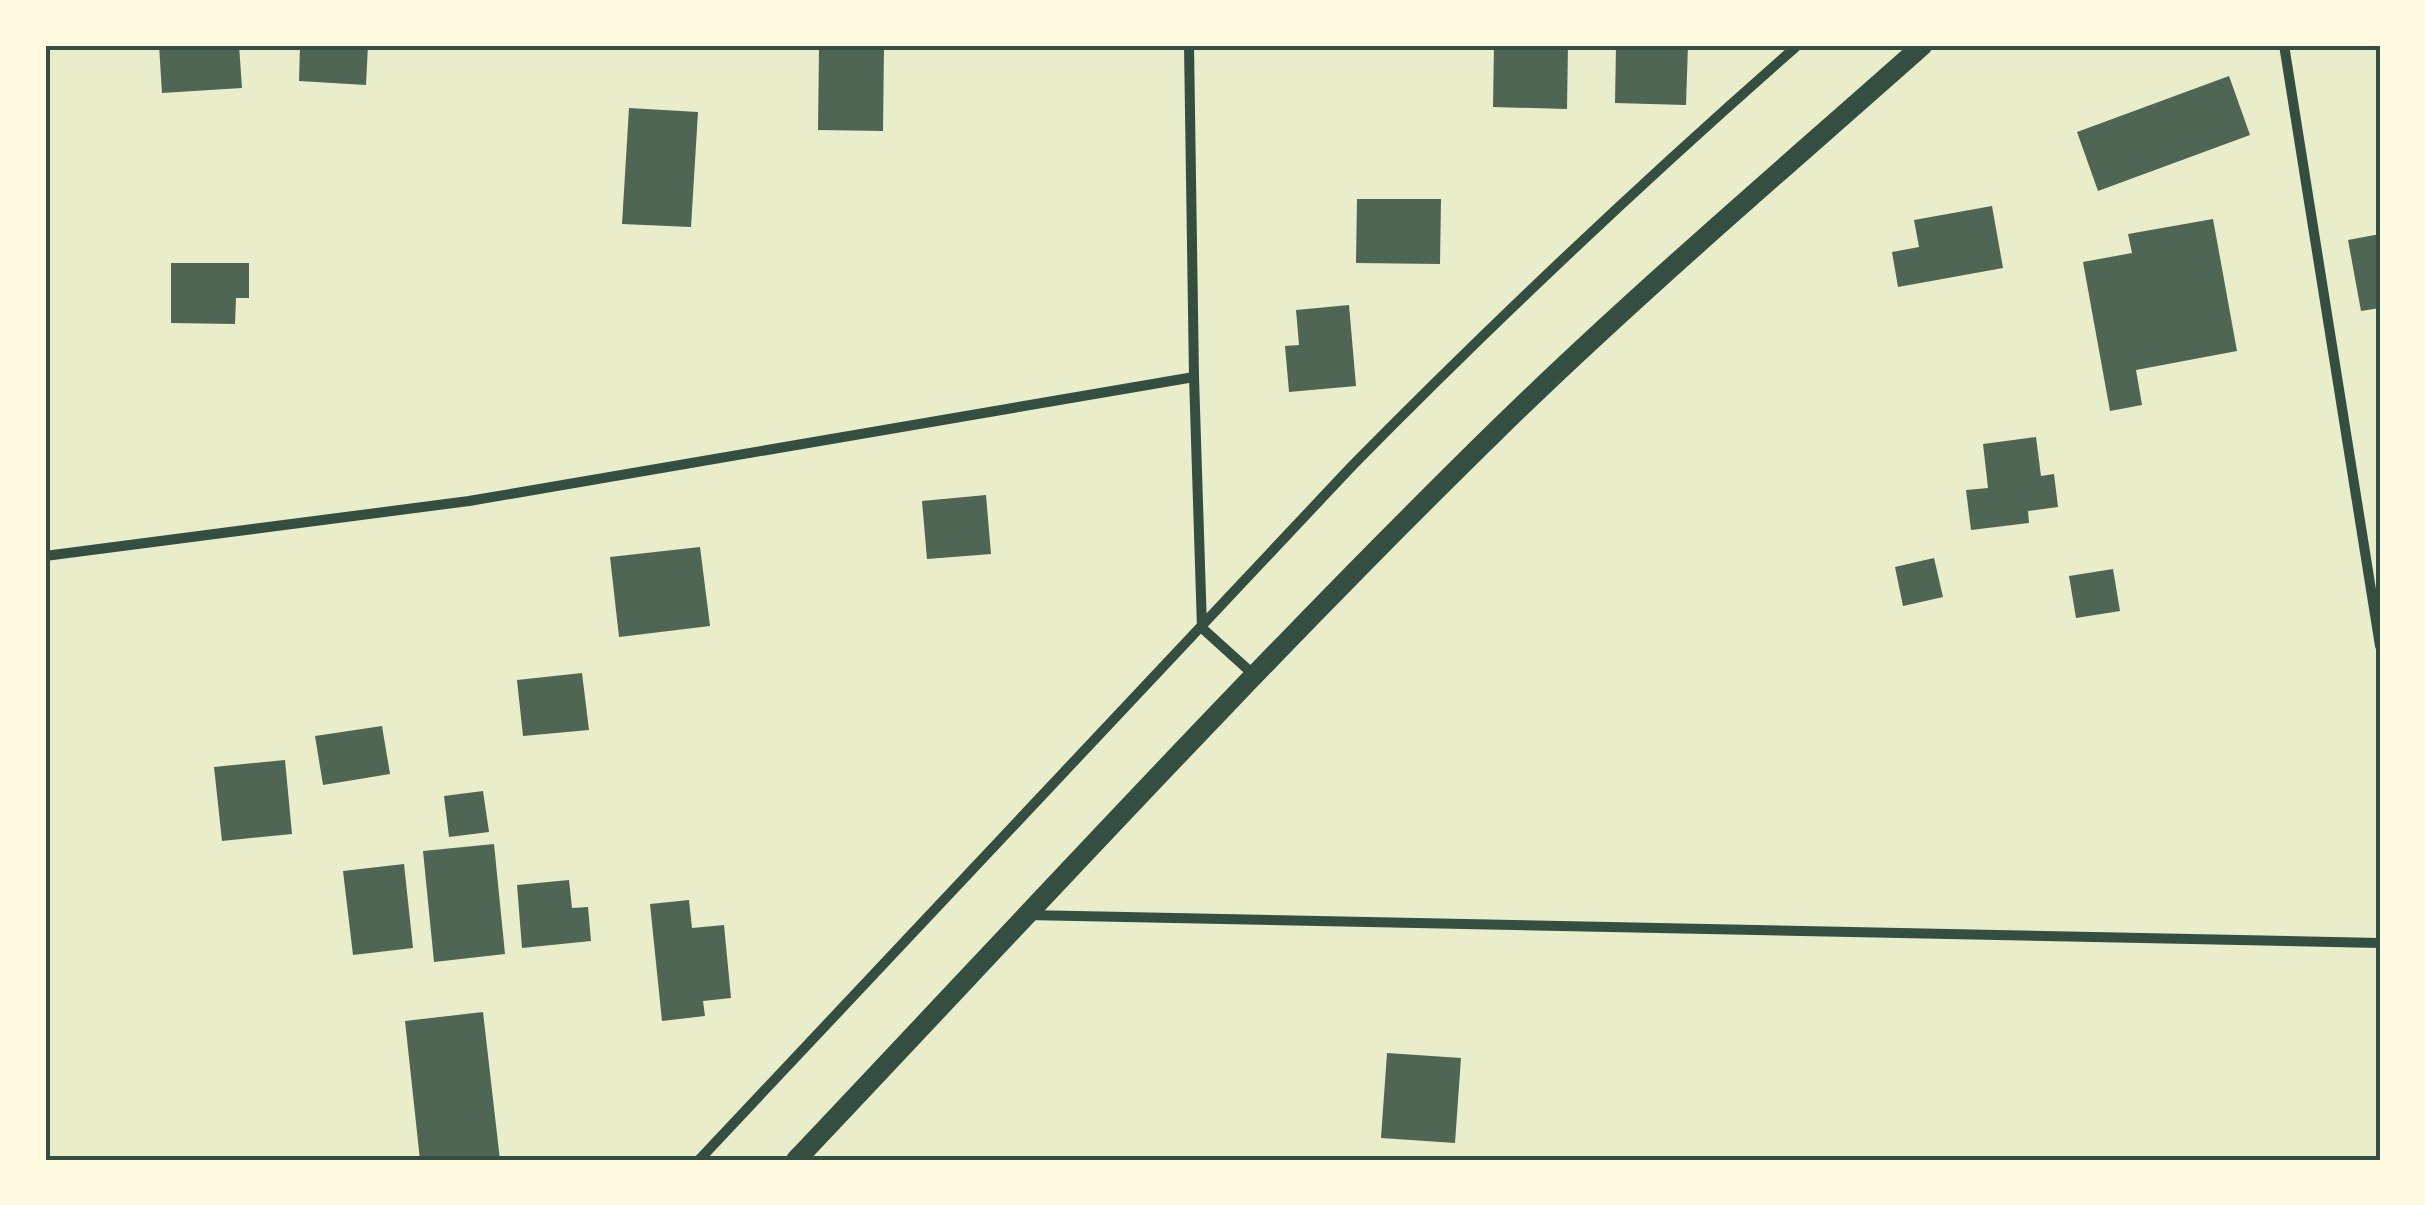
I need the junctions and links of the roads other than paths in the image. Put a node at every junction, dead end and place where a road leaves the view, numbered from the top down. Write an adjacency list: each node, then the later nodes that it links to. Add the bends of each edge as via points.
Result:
1 (1189, 45): 5 (street)
2 (1798, 45): 7 (street, via 1511,307)
3 (1922, 45): 9 (main road, via 1500,427)
4 (2284, 45): 8 (street)
5 (1194, 378): 6 (street, via 469,501); 7 (street)
6 (45, 556)
7 (1202, 628): 9 (street); 12 (street)
8 (2380, 646)
9 (1254, 676): 10 (main road)
10 (1027, 915): 11 (street); 13 (main road)
11 (2380, 943)
12 (699, 1160)
13 (796, 1160)

